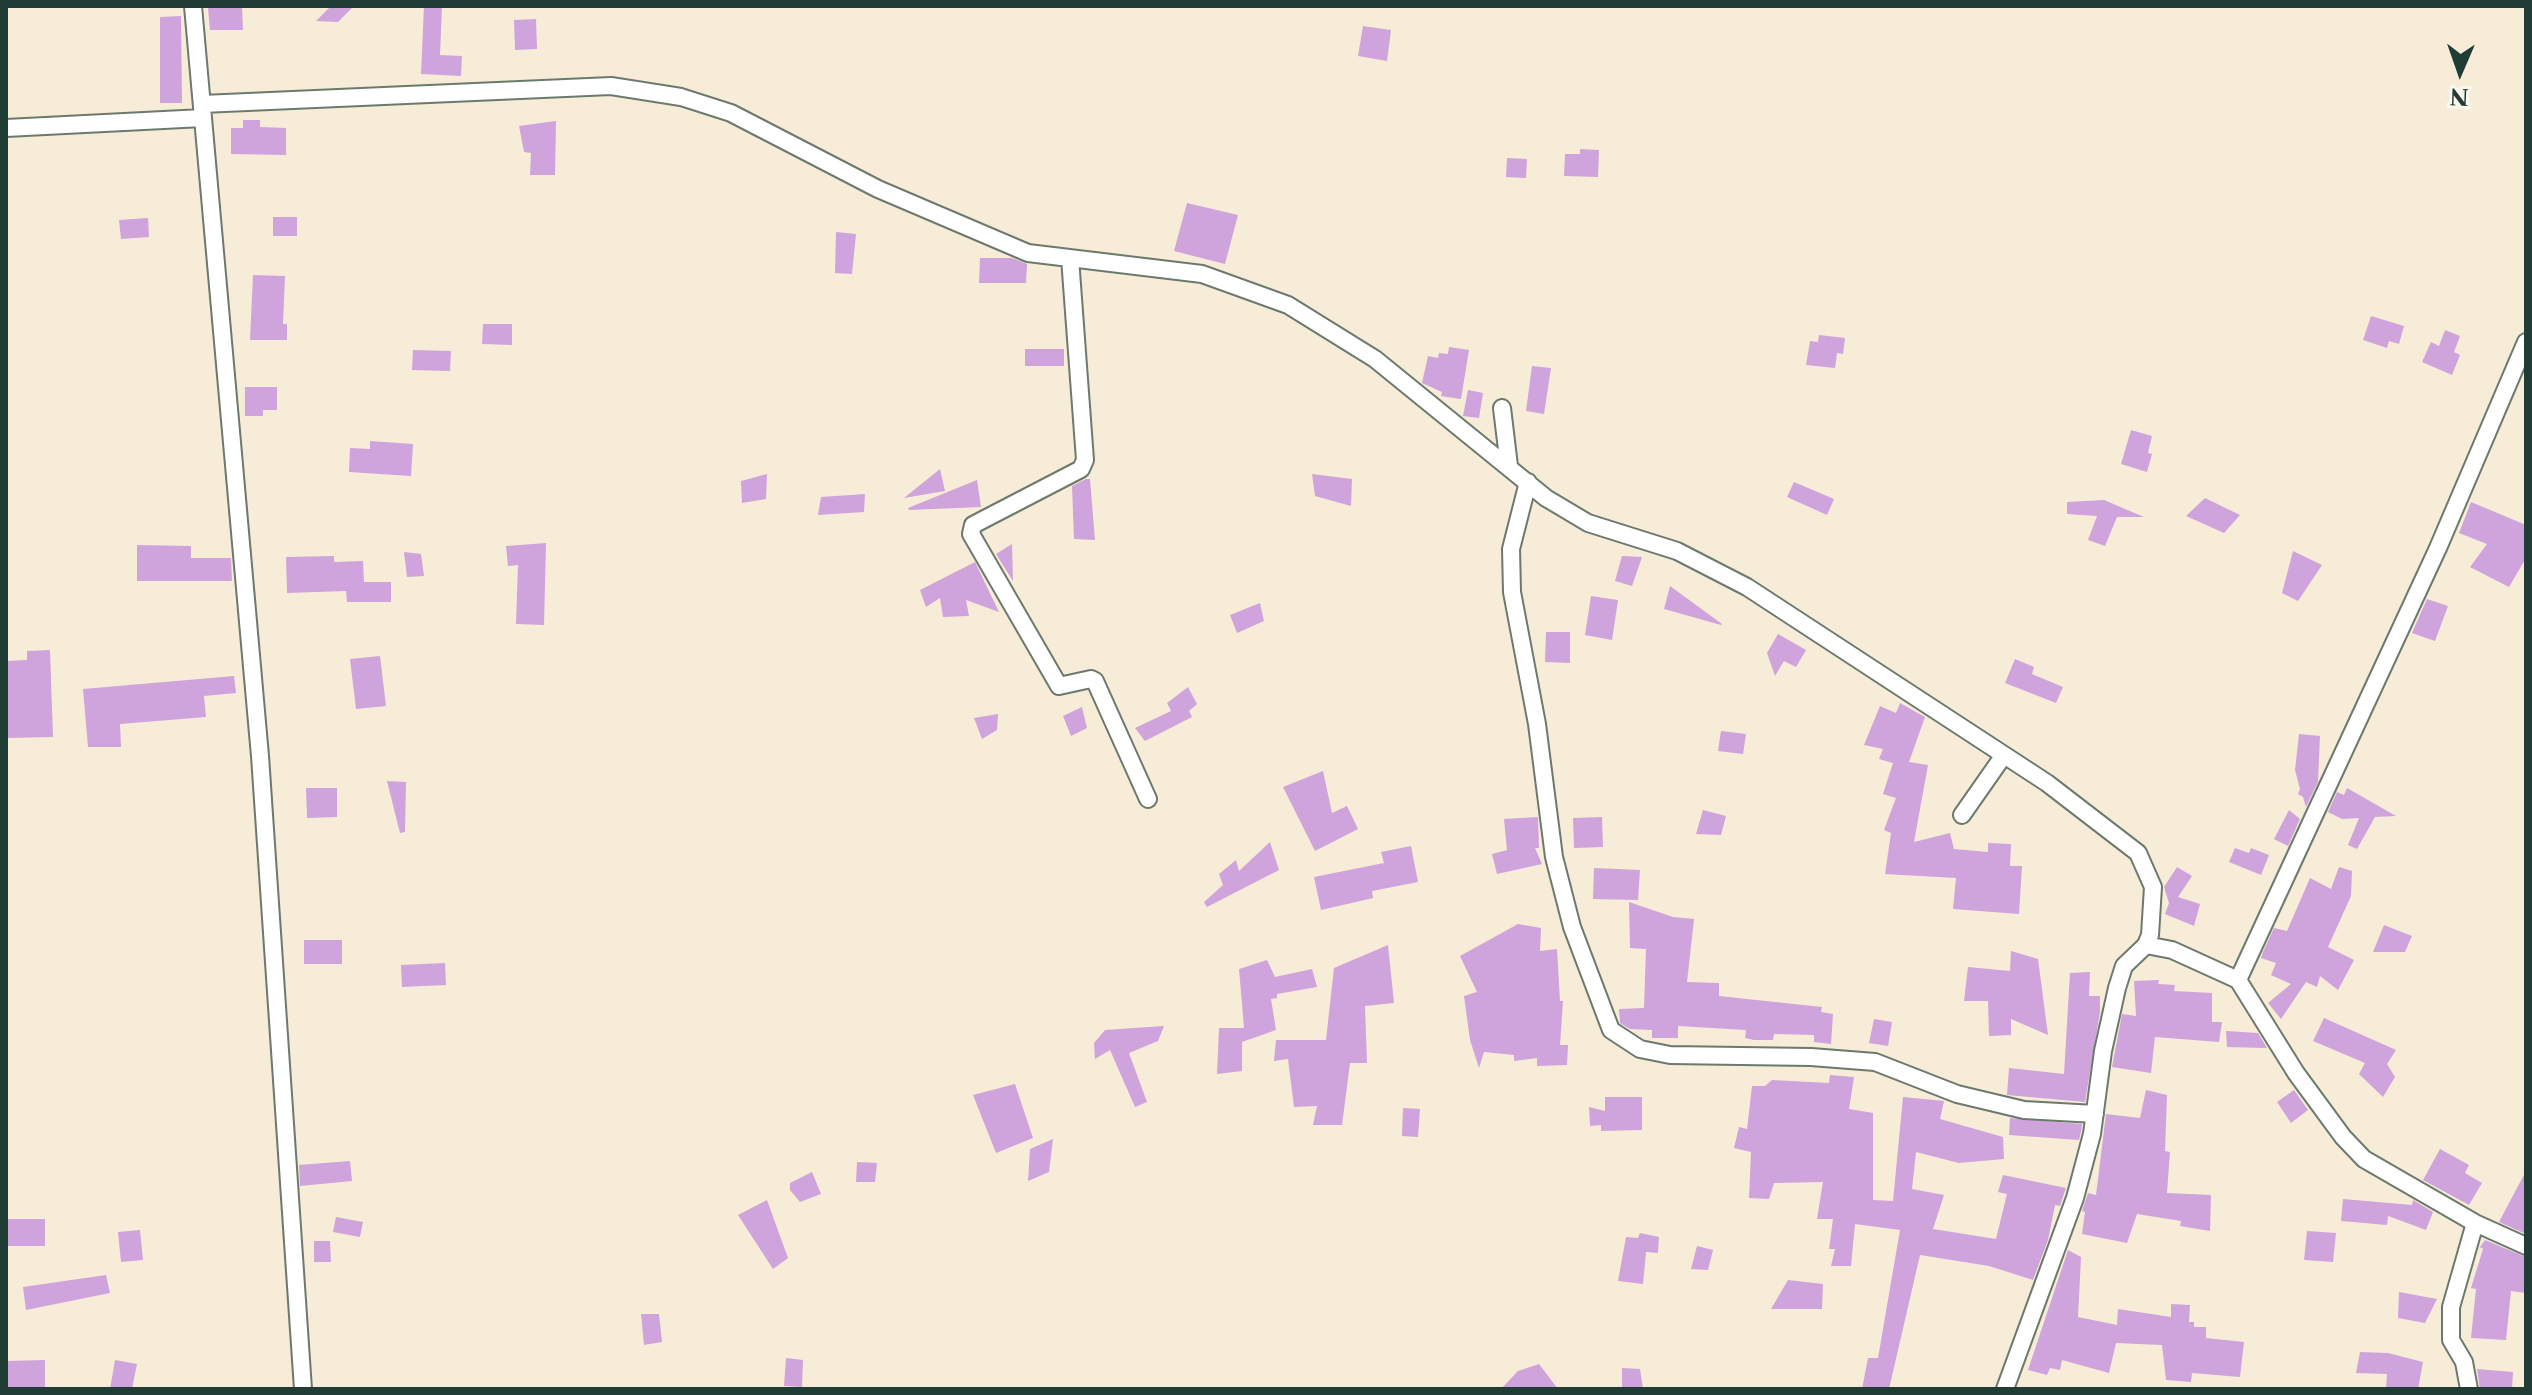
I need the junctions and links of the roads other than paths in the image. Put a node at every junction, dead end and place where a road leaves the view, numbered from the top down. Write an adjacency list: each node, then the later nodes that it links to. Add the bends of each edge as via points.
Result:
1 (193, 6): 2 (street)
2 (202, 111): 3 (street); 4 (street, via 611,86 681,97 731,113 967,229 1028,253); 17 (street, via 260,756)
3 (6, 128)
4 (1070, 258): 7 (street, via 1202,274 1288,305 1375,359); 10 (street, via 1085,460 1081,469 973,525 971,534 1059,686 1095,681)
5 (2526, 342): 13 (street, via 2438,548)
6 (1502, 408): 7 (street)
7 (1509, 466): 8 (street)
8 (1528, 482): 9 (street, via 1588,523 1677,551 1747,587); 14 (street, via 1511,549 1512,592 1537,724 1554,857 1572,927 1611,1030 1640,1049 1670,1055 1875,1062 1957,1094 2024,1110)
9 (2004, 755): 11 (street); 12 (street, via 2138,853 2153,887)
10 (1148, 799)
11 (1962, 815)
12 (2146, 945): 13 (street, via 2172,950); 14 (street, via 2124,966 2117,988)
13 (2238, 980): 15 (street, via 2296,1073 2353,1149)
14 (2095, 1114): 18 (street, via 2075,1198)
15 (2475, 1223): 16 (street); 19 (street, via 2451,1307 2451,1340 2464,1362)
16 (2526, 1246)
17 (303, 1389)
18 (2005, 1389)
19 (2469, 1389)

